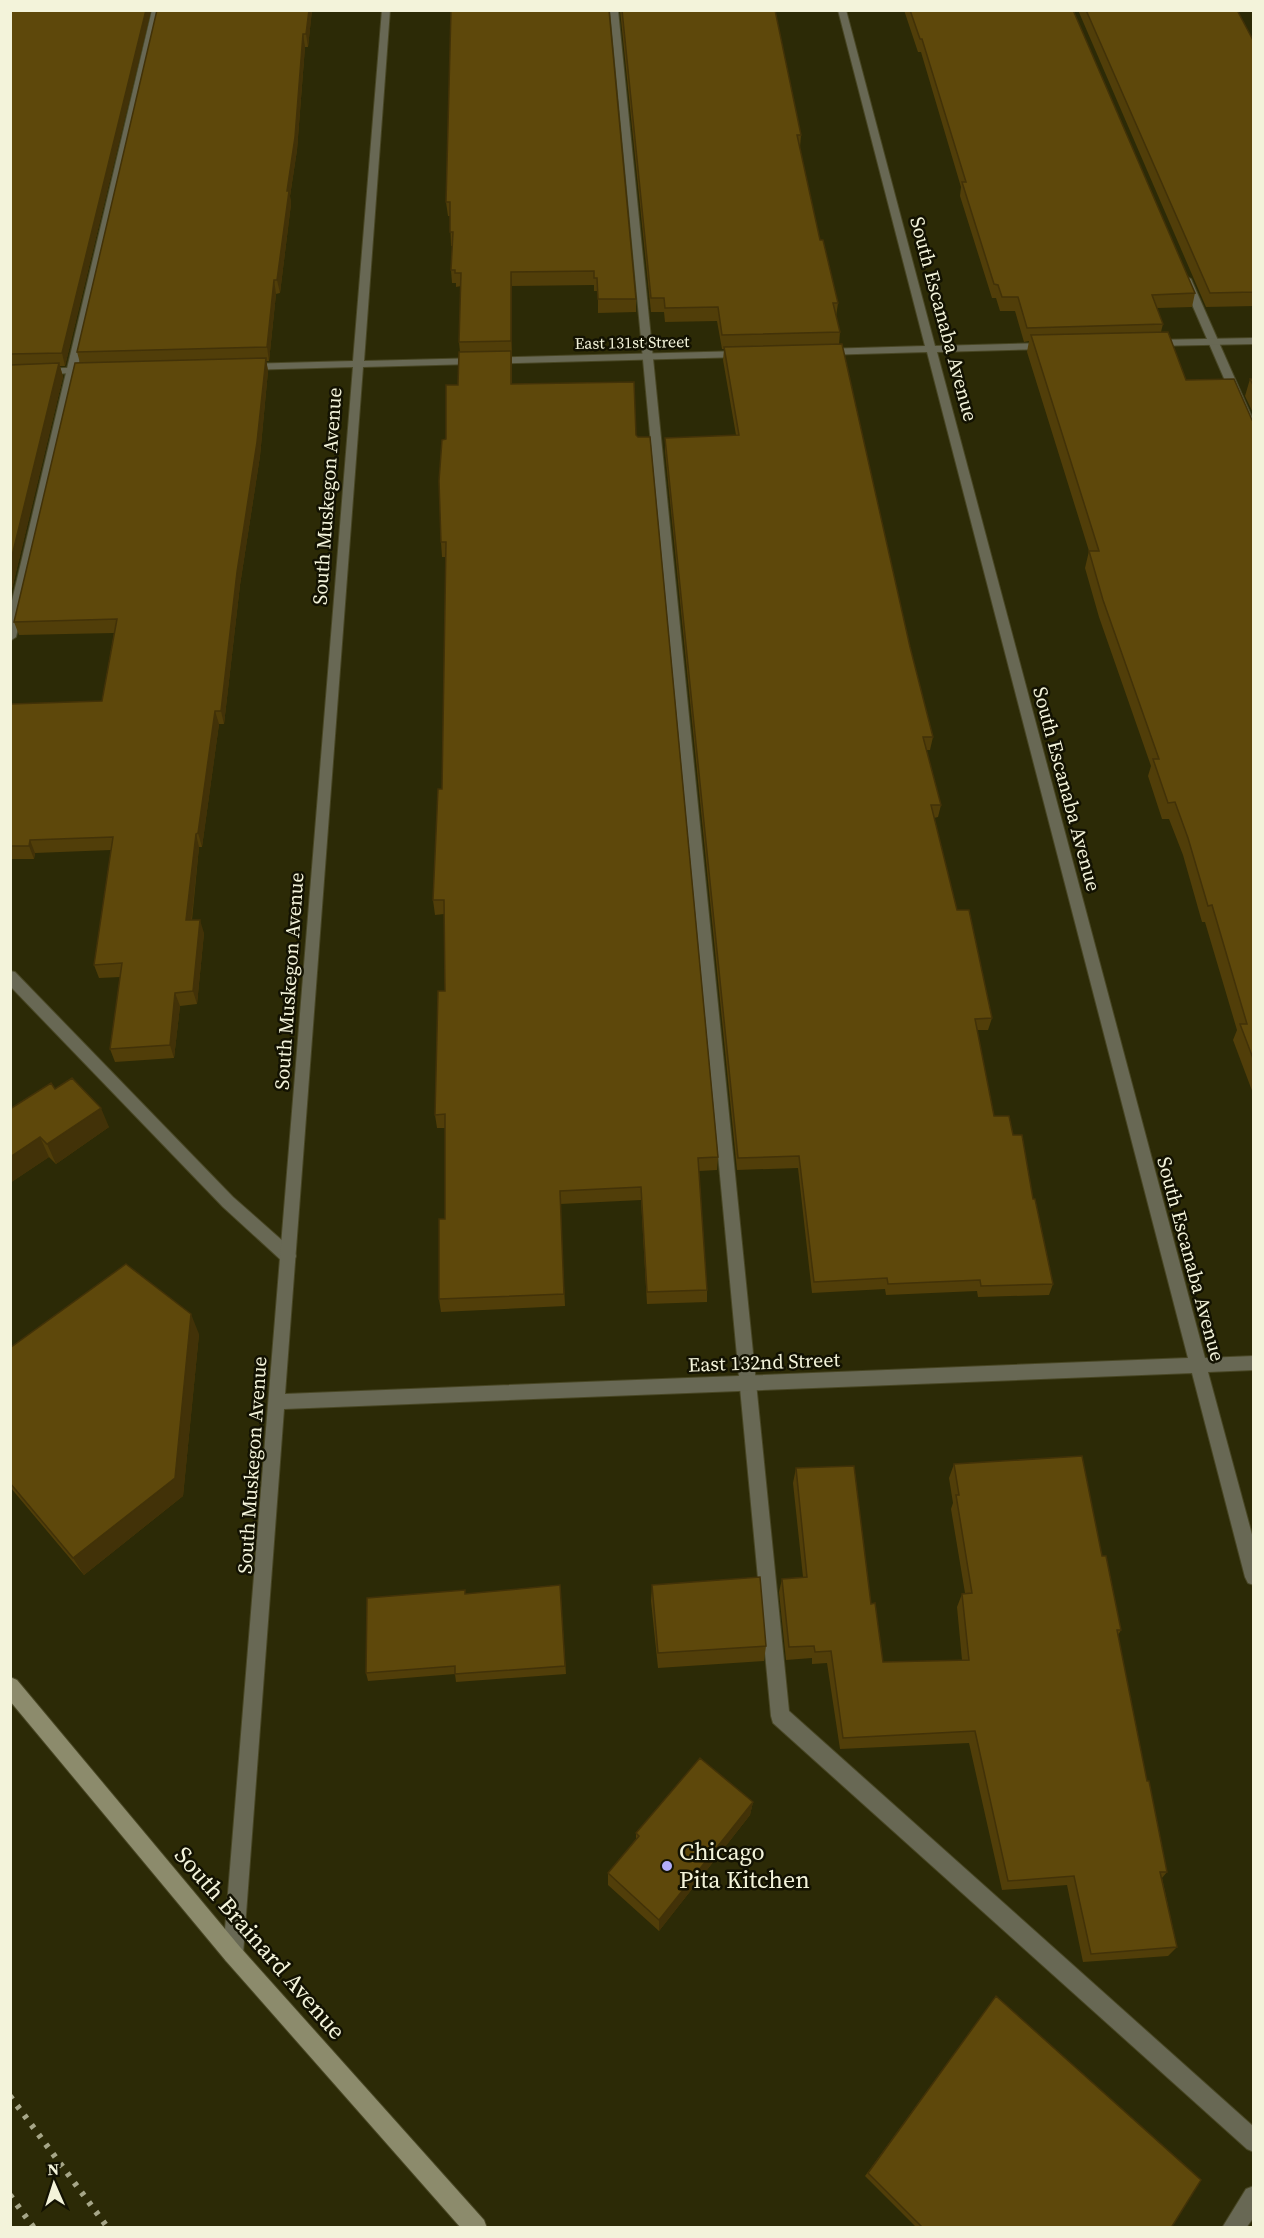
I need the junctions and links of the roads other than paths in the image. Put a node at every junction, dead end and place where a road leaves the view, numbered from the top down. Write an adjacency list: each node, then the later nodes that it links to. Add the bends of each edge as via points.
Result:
1 (156, 10): 17 (street)
2 (386, 10): 14 (street, South Muskegon Avenue)
3 (614, 10): 13 (street)
4 (842, 10): 10 (street, South Escanaba Avenue)
5 (1183, 271): 7 (street)
6 (1254, 341): 7 (street)
7 (1214, 342): 8 (street); 19 (street)
8 (1143, 344)
9 (1061, 346): 10 (street)
10 (931, 349): 11 (street); 24 (street, South Escanaba Avenue)
11 (813, 352)
12 (754, 354): 13 (street, East 131st Street)
13 (648, 356): 14 (street, East 131st Street); 25 (street)
14 (357, 364): 15 (street, East 131st Street); 22 (street, South Muskegon Avenue)
15 (239, 367)
16 (107, 370): 17 (street)
17 (71, 371): 18 (street); 20 (street)
18 (10, 372)
19 (1254, 436)
20 (10, 637)
21 (10, 975): 22 (street, via 228,1202)
22 (288, 1256): 26 (street, South Muskegon Avenue)
23 (1254, 1363): 24 (street, East 132nd Street)
24 (1198, 1365): 25 (street, East 132nd Street); 27 (street, South Escanaba Avenue)
25 (748, 1384): 26 (street, East 132nd Street); 30 (street, via 780,1716)
26 (277, 1402): 29 (street, South Muskegon Avenue)
27 (1254, 1577)
28 (10, 1686): 29 (main road, South Brainard Avenue)
29 (233, 1954): 32 (main road, South Brainard Avenue)
30 (1254, 2142)
31 (1254, 2197): 33 (street)
32 (477, 2228)
33 (1233, 2228)

